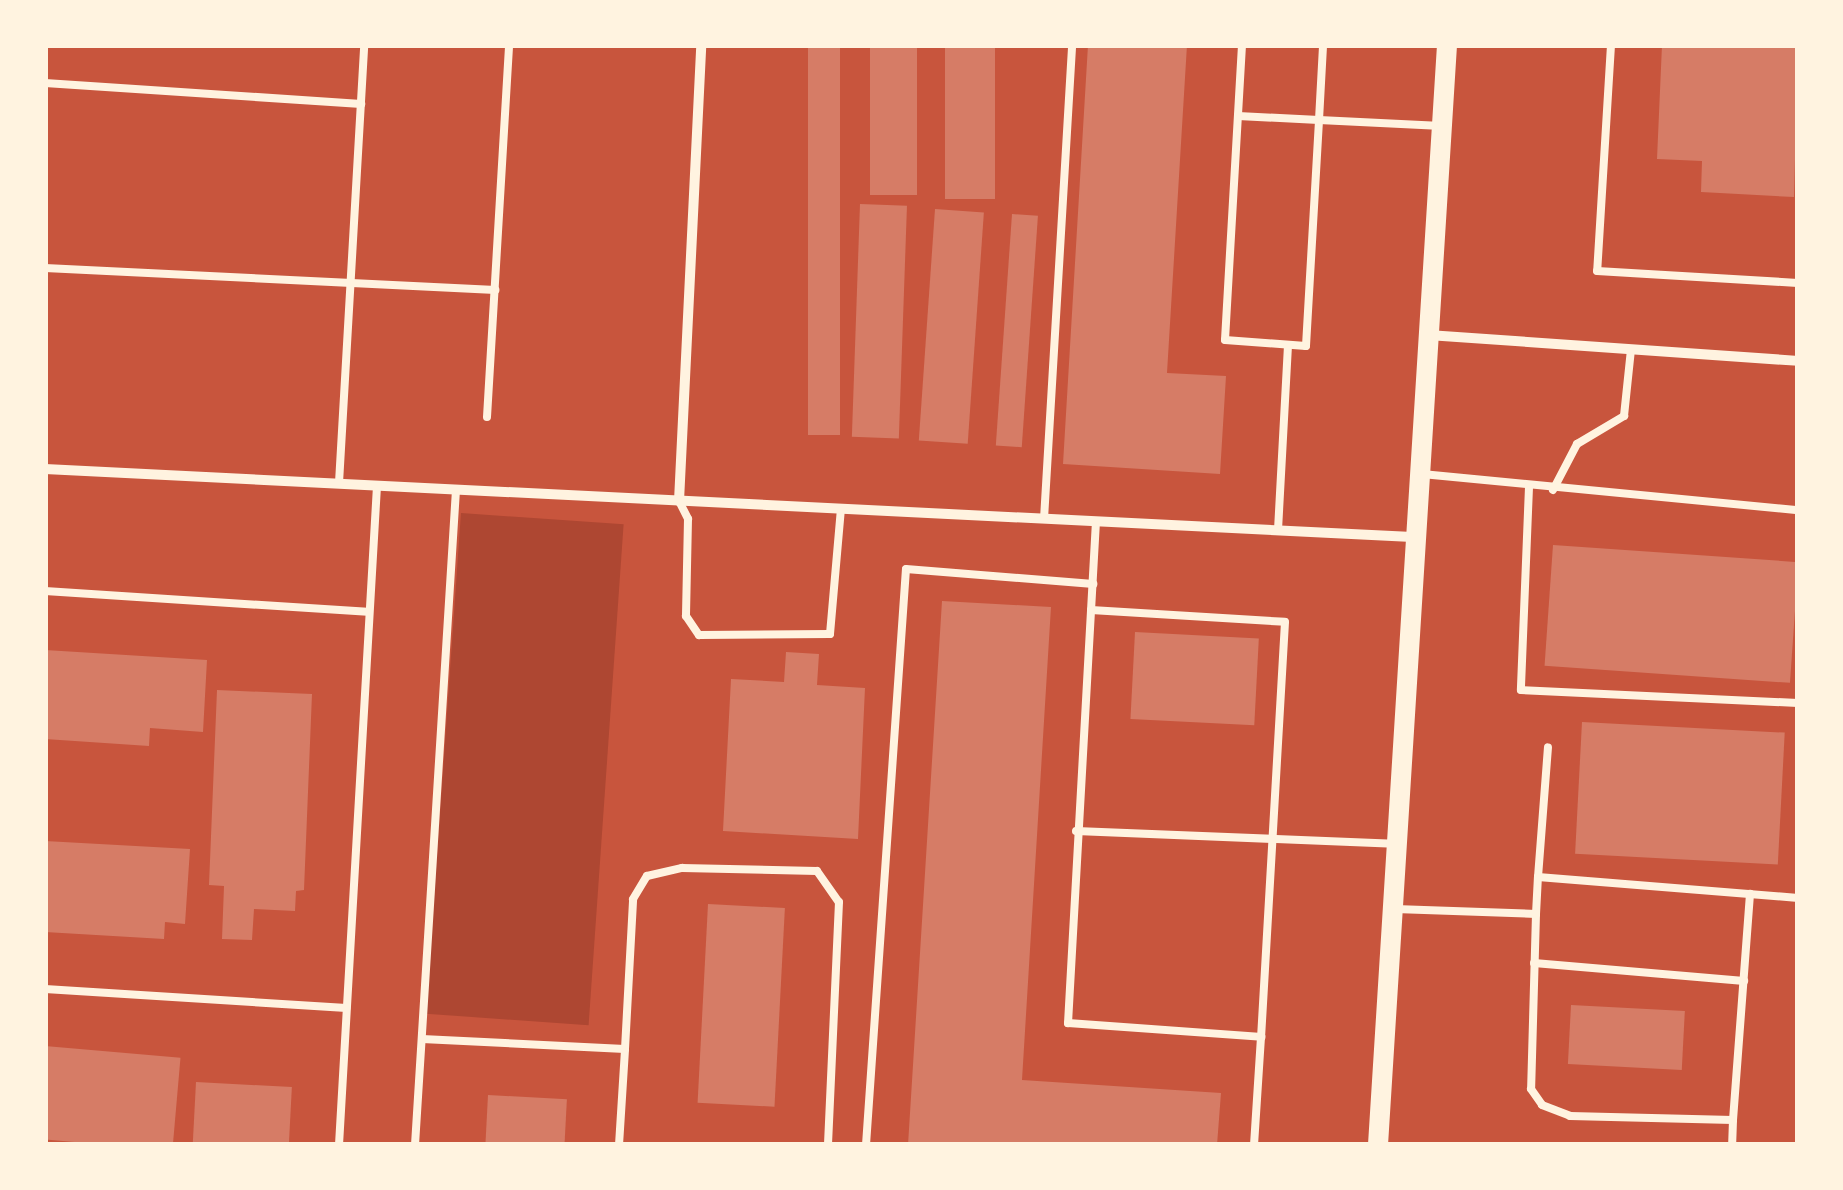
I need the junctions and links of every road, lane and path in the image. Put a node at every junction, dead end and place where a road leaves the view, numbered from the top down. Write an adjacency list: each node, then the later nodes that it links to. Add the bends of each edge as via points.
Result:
1 (364, 45): 10 (lane)
2 (509, 45): 17 (lane)
3 (701, 45): 30 (street)
4 (1072, 45): 33 (lane)
5 (1242, 45): 11 (lane)
6 (1324, 45): 12 (lane)
7 (1447, 45): 13 (main road)
8 (1611, 45): 15 (lane, via 1598,270)
9 (45, 83): 10 (lane)
10 (361, 104): 16 (lane)
11 (1238, 116): 12 (lane); 19 (lane, via 1225,340)
12 (1319, 120): 13 (lane); 19 (lane, via 1306,346)
13 (1442, 126): 18 (main road)
14 (45, 268): 16 (lane)
15 (1798, 283)
16 (350, 284): 17 (lane); 25 (lane)
17 (494, 290): 22 (lane)
18 (1428, 335): 20 (street); 24 (main road)
19 (1288, 344): 35 (lane)
20 (1631, 349): 21 (street); 29 (lane, via 1624,416 1577,444)
21 (1798, 361)
22 (488, 417)
23 (45, 468): 25 (street)
24 (1418, 473): 27 (lane); 36 (main road)
25 (338, 483): 26 (street)
26 (377, 485): 28 (street); 40 (lane)
27 (1529, 487): 29 (lane); 41 (lane, via 1521,690)
28 (456, 490): 30 (street); 56 (lane)
29 (1553, 490): 32 (lane)
30 (679, 501): 31 (street); 31 (lane, via 688,518 686,616 699,635 830,634)
31 (841, 508): 33 (street)
32 (1798, 510)
33 (1044, 519): 34 (street)
34 (1096, 522): 35 (street); 37 (lane)
35 (1278, 530): 36 (street)
36 (1412, 538): 45 (main road)
37 (1093, 584): 39 (lane); 63 (lane, via 906,570)
38 (45, 591): 40 (lane)
39 (1092, 610): 43 (lane); 44 (lane, via 1285,622)
40 (367, 612): 54 (lane)
41 (1798, 704)
42 (1548, 747): 46 (lane)
43 (1076, 831): 44 (lane); 55 (lane, via 1068,1023)
44 (1274, 840): 45 (lane); 55 (lane)
45 (1394, 844): 49 (main road)
46 (1538, 878): 47 (lane); 50 (lane)
47 (1750, 894): 48 (lane); 52 (lane)
48 (1798, 898)
49 (1391, 908): 50 (lane); 65 (main road)
50 (1536, 914): 51 (lane)
51 (1534, 962): 52 (lane); 58 (lane, via 1530,1088 1542,1104 1570,1116)
52 (1744, 981): 58 (lane)
53 (45, 990): 54 (lane)
54 (346, 1008): 59 (lane)
55 (1260, 1037): 64 (lane)
56 (422, 1039): 57 (lane); 60 (lane)
57 (625, 1049): 61 (lane); 62 (lane, via 633,899 647,876 682,868 816,871 840,902)
58 (1733, 1120): 66 (lane)
59 (338, 1145)
60 (415, 1145)
61 (620, 1145)
62 (828, 1145)
63 (866, 1145)
64 (1254, 1145)
65 (1378, 1145)
66 (1732, 1145)

